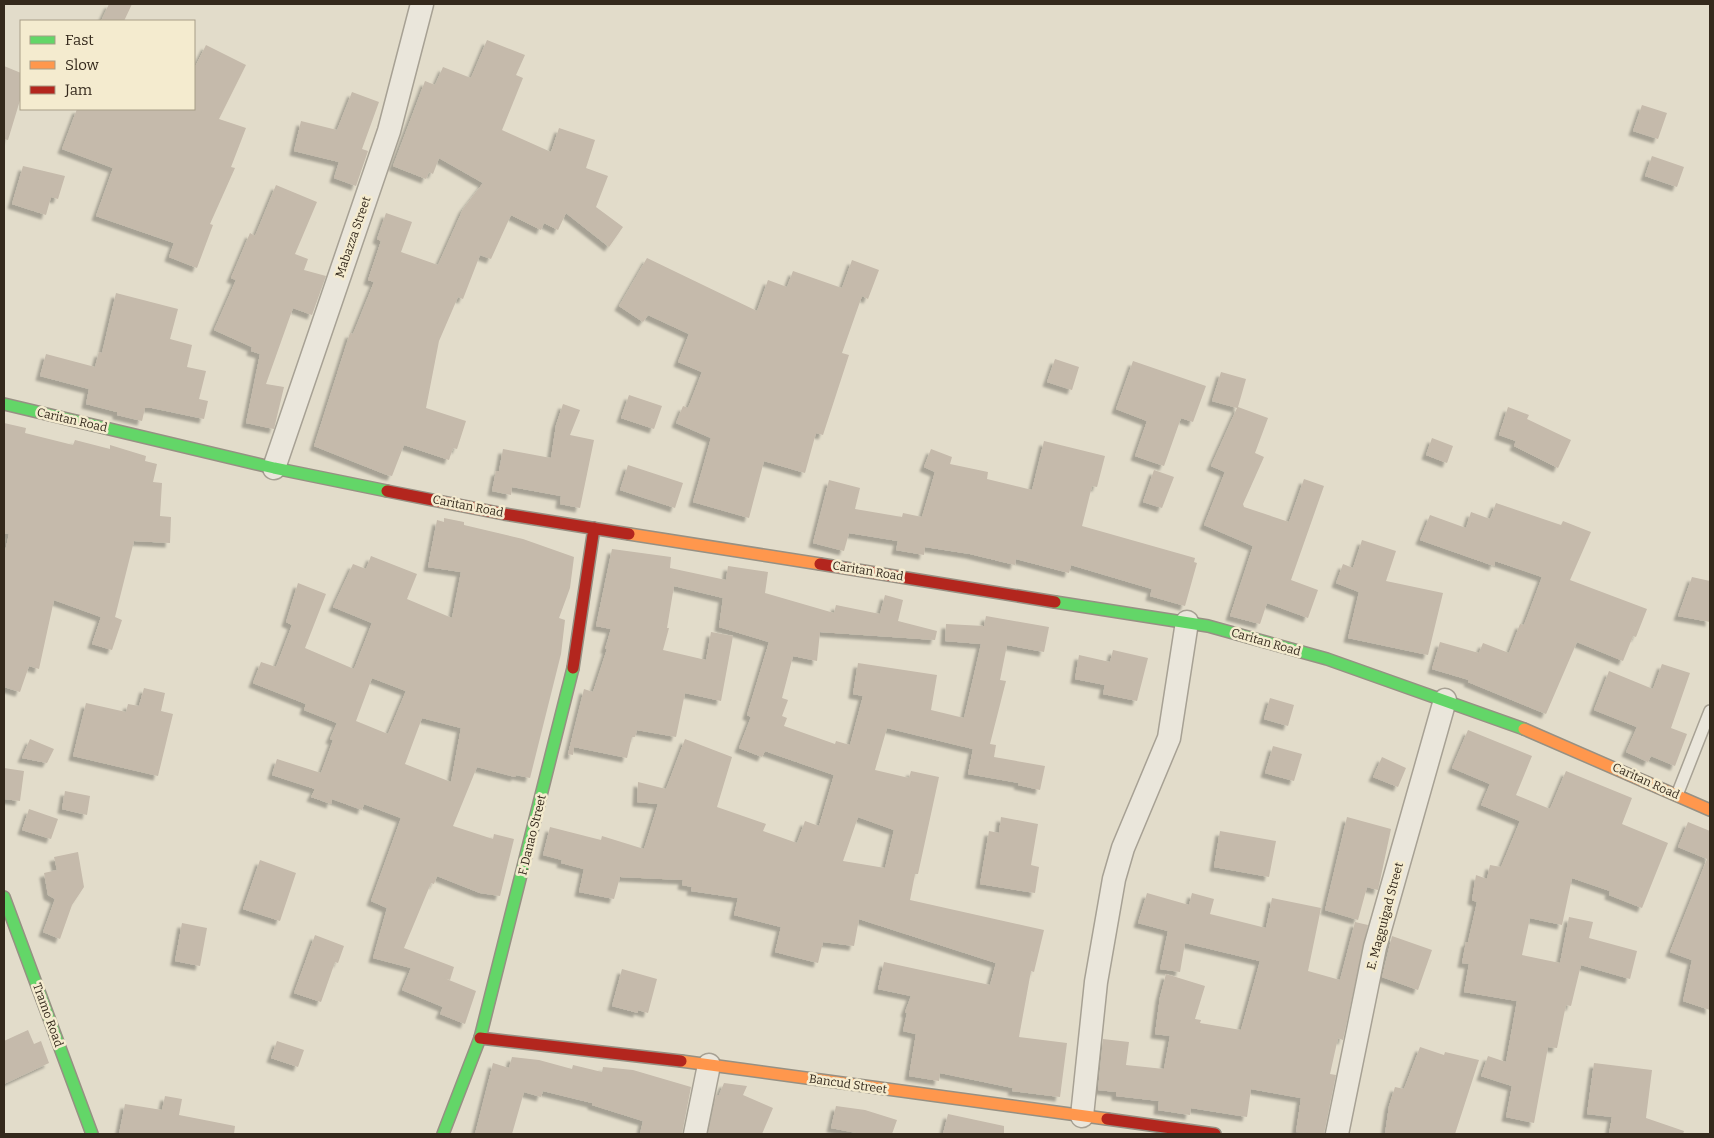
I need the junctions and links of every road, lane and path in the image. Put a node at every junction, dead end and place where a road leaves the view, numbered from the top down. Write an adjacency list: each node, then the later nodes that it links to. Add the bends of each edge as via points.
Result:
1 (422, 4): 3 (street, Mabazza Street, via 389,131)
2 (4, 404): 3 (main road, Caritan Road)
3 (274, 468): 4 (main road, Caritan Road, via 504,514)
4 (594, 528): 5 (main road, Caritan Road); 11 (main road, F. Danao Street, via 576,657)
5 (1186, 622): 6 (main road, Caritan Road, via 1257,638 1327,659); 13 (street, via 1169,738 1123,848 1114,879 1096,982)
6 (1445, 700): 8 (main road, Caritan Road, via 1536,733); 18 (street, E. Magguigad Street, via 1375,947)
7 (1710, 711): 8 (lane)
8 (1677, 795): 9 (main road, Caritan Road)
9 (1710, 810)
10 (4, 897): 14 (main road, Tramo Road)
11 (480, 1038): 12 (main road, Bancud Street); 15 (main road, F. Danao Street)
12 (709, 1065): 13 (main road, Bancud Street); 16 (street)
13 (1082, 1116): 17 (main road, Bancud Street)
14 (92, 1134)
15 (443, 1134)
16 (694, 1134)
17 (1215, 1134)
18 (1337, 1134)

